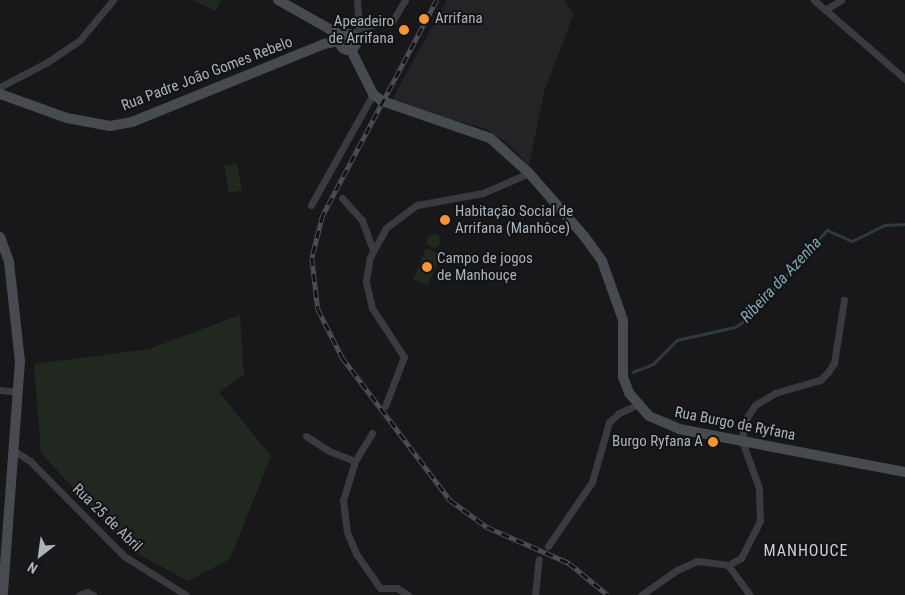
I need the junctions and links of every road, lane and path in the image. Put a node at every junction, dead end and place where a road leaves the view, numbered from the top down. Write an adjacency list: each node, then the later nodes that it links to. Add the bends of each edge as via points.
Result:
1 (113, 0): 10 (street, via 79,41 46,64)
2 (278, 0): 8 (main road)
3 (357, 0): 8 (street)
4 (405, 0): 8 (street, Rua Padre João Gomes Rebelo, via 393,20)
5 (814, 0): 7 (street)
6 (841, 0): 7 (street)
7 (825, 10): 9 (street)
8 (348, 35): 11 (main road, Rua Padre João Gomes Rebelo, via 132,122 110,126 68,118); 12 (main road, via 343,49 351,50)
9 (905, 79)
10 (0, 87)
11 (0, 94)
12 (373, 94): 13 (main road, Rua Burgo de Ryfana, via 390,106 490,138); 15 (street)
13 (529, 173): 17 (street, via 483,193 417,205 386,228); 21 (main road, Rua Burgo de Ryfana, via 584,236 606,269 626,331 623,377)
14 (342, 198): 17 (street, via 362,220)
15 (311, 205)
16 (0, 237): 20 (main road, via 9,262 17,312)
17 (373, 251): 22 (street, via 366,281 372,308 404,357)
18 (844, 300): 25 (street, via 834,363 828,372 820,380 775,393 755,405 744,422)
19 (0, 390): 20 (street)
20 (18, 392): 26 (main road)
21 (638, 405): 25 (main road, Rua Burgo de Ryfana, via 665,425); 29 (street, via 619,413 609,422 592,482)
22 (385, 406)
23 (372, 434): 27 (street)
24 (306, 436): 27 (street, via 329,451)
25 (742, 441): 28 (main road, Rua Burgo de Ryfana); 31 (street, via 759,488 760,521 741,558)
26 (16, 452): 33 (main road); 36 (street, Rua 25 de Abril, via 30,460 124,556)
27 (355, 460): 32 (street, via 343,500 347,532 357,555)
28 (905, 472)
29 (548, 546)
30 (539, 559): 39 (street)
31 (728, 565): 40 (street, via 709,561 687,564); 41 (street)
32 (380, 588): 37 (street); 38 (street, via 397,588)
33 (3, 595)
34 (79, 595): 35 (street, via 87,592)
35 (93, 595)
36 (186, 595)
37 (374, 595)
38 (408, 595)
39 (535, 595)
40 (641, 595)
41 (750, 595)

